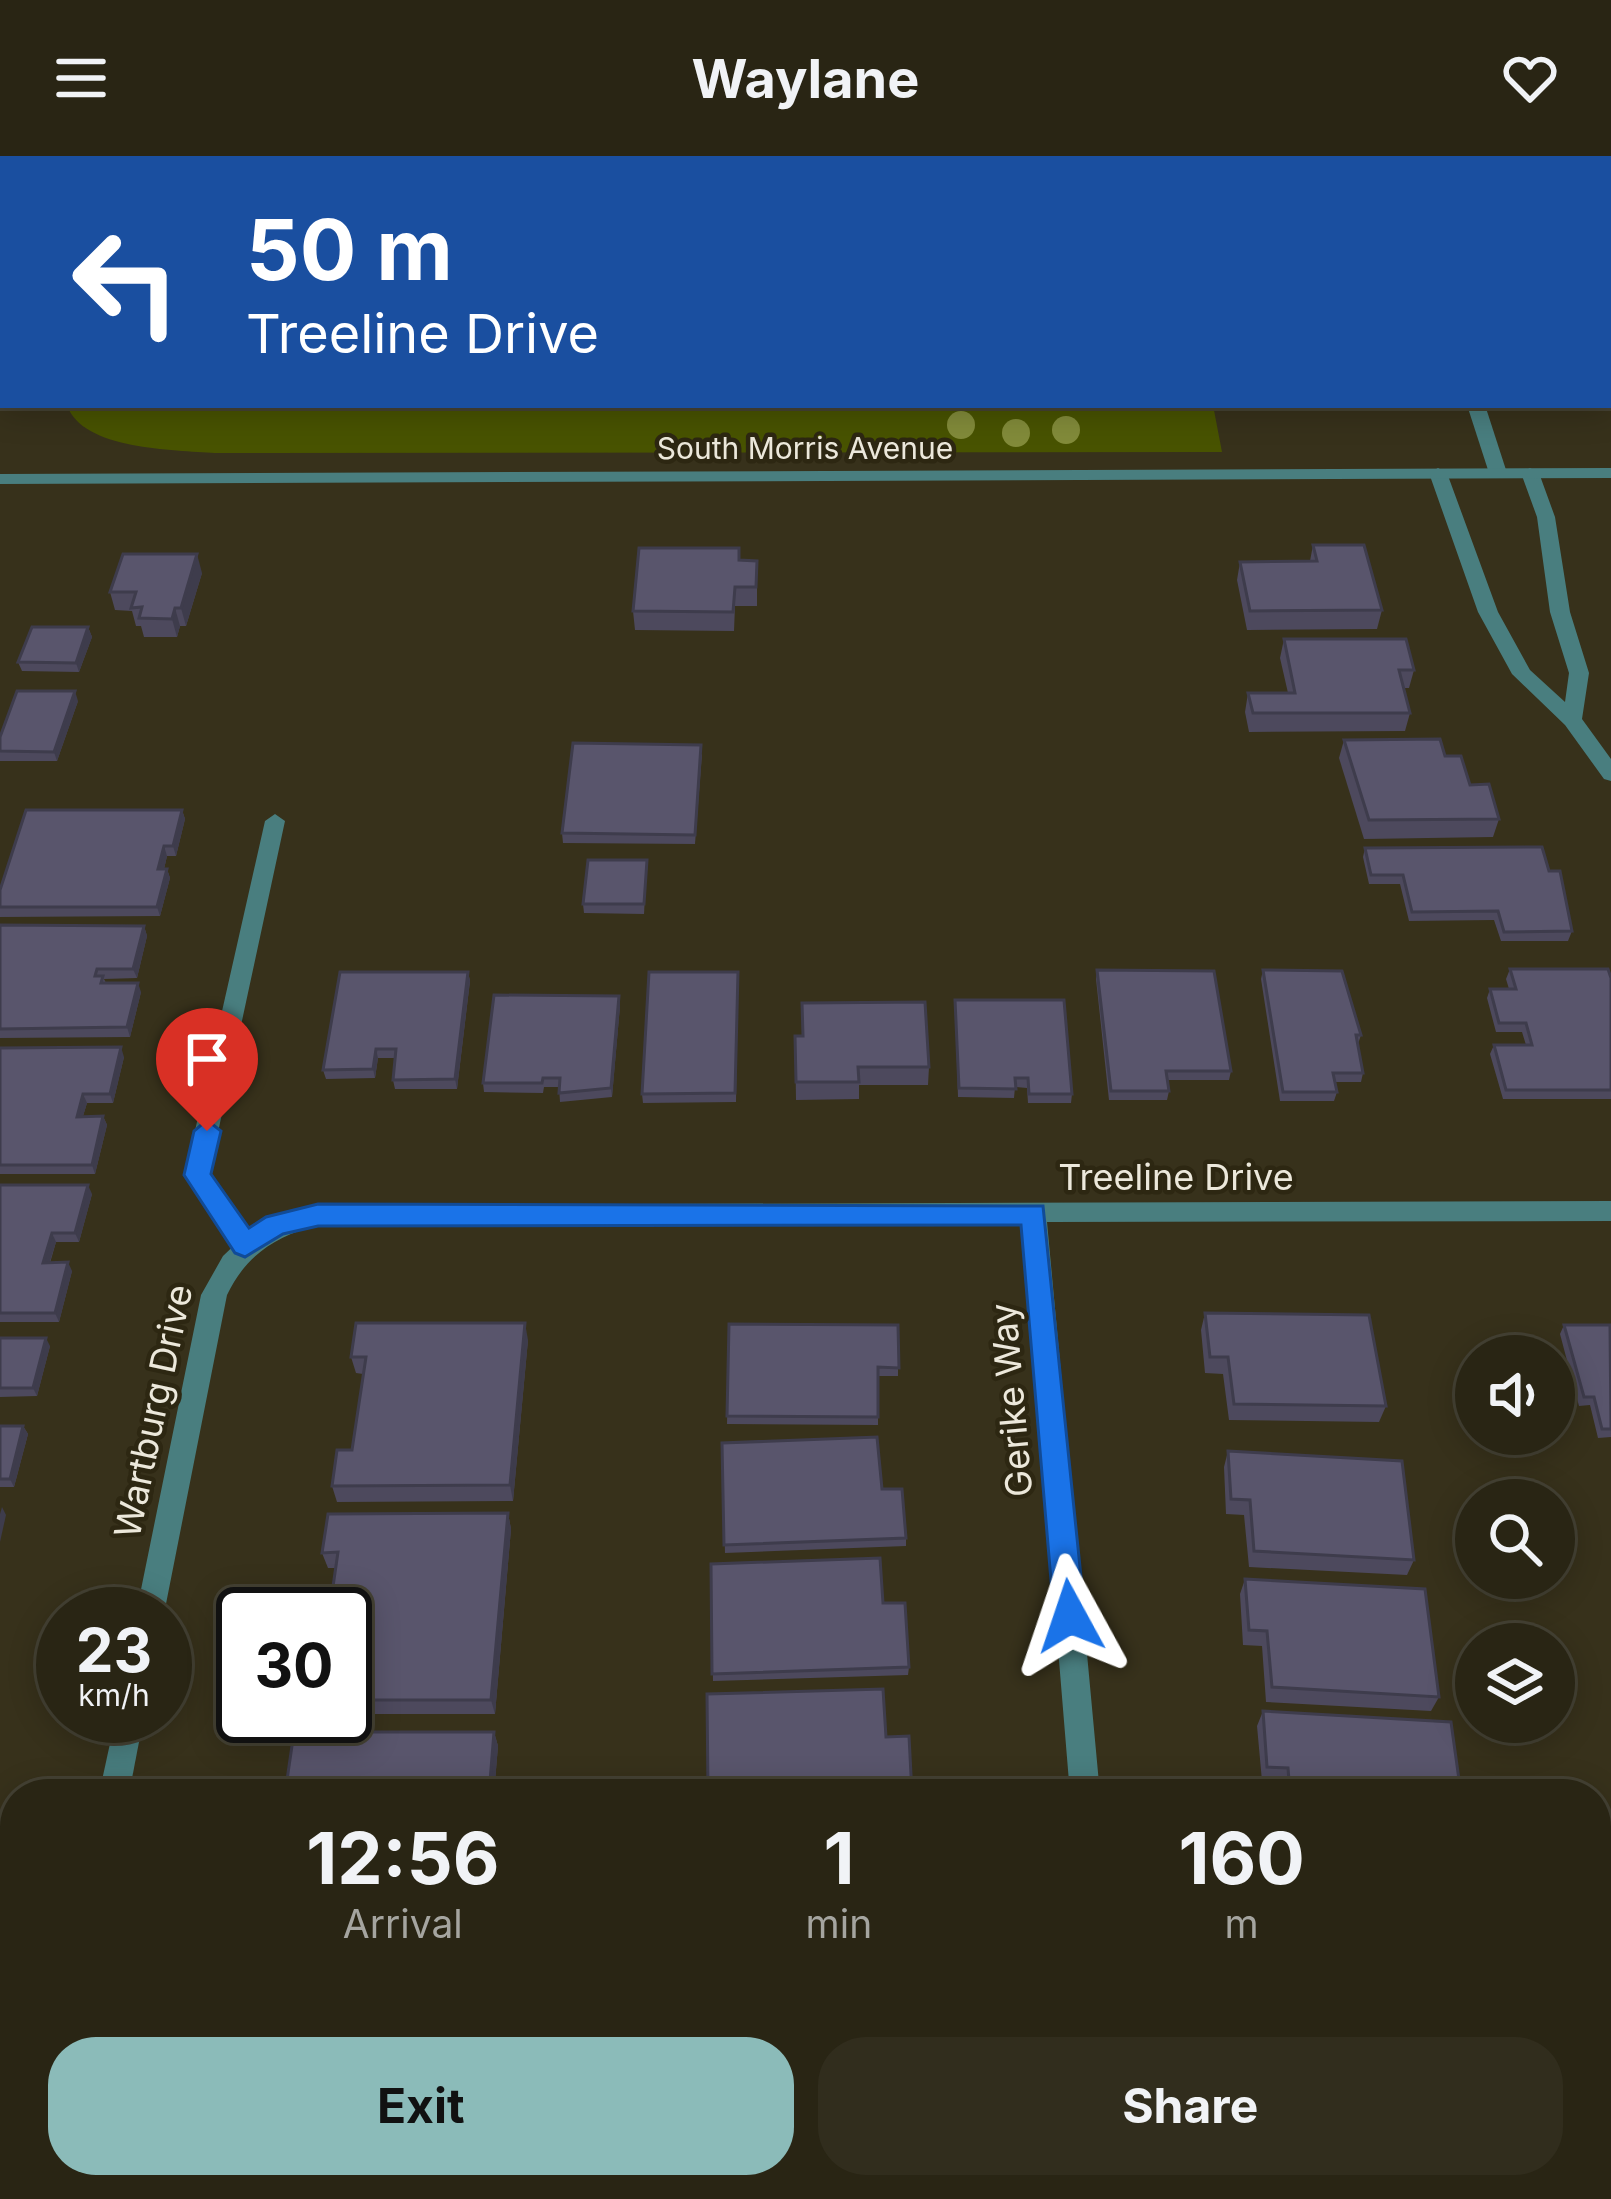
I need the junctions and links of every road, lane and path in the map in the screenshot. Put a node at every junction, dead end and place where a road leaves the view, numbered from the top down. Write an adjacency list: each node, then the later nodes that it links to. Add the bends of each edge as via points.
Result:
1 (1477, 408): 3 (street)
2 (1438, 473): 3 (street, South Morris Avenue); 6 (street, South Morris Avenue); 7 (street, via 1499,633 1522,674)
3 (1498, 473): 4 (street, South Morris Avenue)
4 (1530, 473): 5 (street, South Morris Avenue); 7 (street, via 1579,674)
5 (1611, 473)
6 (0, 478)
7 (1573, 720): 8 (street)
8 (1611, 774)
9 (275, 821): 12 (street, via 197,1175)
10 (1611, 1211): 11 (street, Treeline Drive)
11 (1034, 1214): 12 (street, Treeline Drive, via 318,1215 276,1225); 16 (street, Gerike Way)
12 (245, 1245): 13 (street, Wartburg Drive, via 214,1294)
13 (155, 1587)
14 (124, 1743): 15 (street)
15 (117, 1779)
16 (1084, 1779)

